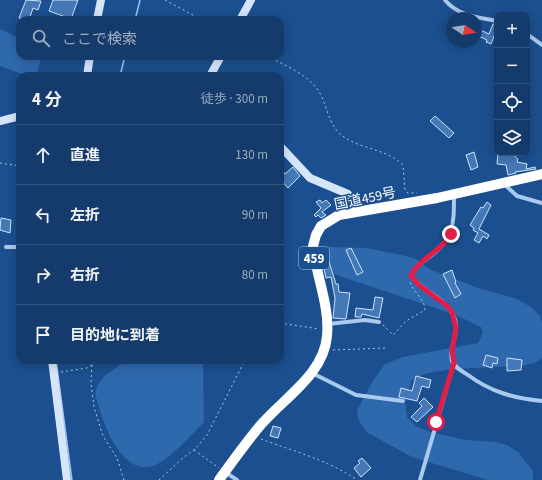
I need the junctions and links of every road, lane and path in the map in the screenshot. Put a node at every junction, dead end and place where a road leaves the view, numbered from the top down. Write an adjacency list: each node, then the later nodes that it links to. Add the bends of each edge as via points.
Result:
1 (101, 0): 5 (street)
2 (165, 0): 6 (path)
3 (251, 0): 7 (street)
4 (445, 0): 8 (street, via 451,8 460,13)
5 (98, 16)
6 (195, 16)
7 (242, 16)
8 (494, 19)
9 (530, 36): 10 (street)
10 (542, 45)
11 (89, 60): 14 (street)
12 (219, 60): 15 (street)
13 (274, 60): 23 (path, via 312,83 341,134 355,143 392,155 403,165 405,190 408,193)
14 (88, 72)
15 (212, 72)
16 (16, 117): 17 (street)
17 (0, 121)
18 (284, 150): 26 (street, via 310,178 348,194 354,199)
19 (0, 163): 20 (path)
20 (16, 165)
21 (542, 174): 22 (highway, 国道459号 / 459)
22 (503, 183): 24 (highway, 国道459号 / 459); 25 (street, via 517,196)
23 (418, 193)
24 (454, 195): 26 (highway, 国道459号 / 459); 29 (street, via 454,217 447,242 418,265)
25 (542, 203)
26 (360, 211): 32 (highway, 国道459号 / 459, via 339,215 329,220 321,226 316,235 313,252 323,293)
27 (6, 247): 28 (street)
28 (16, 247)
29 (411, 276): 31 (path, via 412,287 423,302 425,310 406,321 393,335); 35 (street, via 452,312 456,328 452,351)
30 (284, 322): 32 (path)
31 (379, 322): 32 (street, via 365,320)
32 (327, 327): 34 (highway, 国道459号 / 459)
33 (386, 348): 34 (path)
34 (324, 350): 41 (highway, 国道459号 / 459)
35 (454, 363): 43 (street, via 479,384 497,393); 52 (street)
36 (53, 364): 40 (street)
37 (94, 364): 39 (path)
38 (243, 364): 45 (path, via 207,435)
39 (92, 366): 40 (path); 48 (path, via 94,408 103,436 117,458)
40 (54, 372): 47 (street)
41 (311, 373): 42 (street, via 356,394); 44 (highway, 国道459号 / 459)
42 (403, 401)
43 (542, 401)
44 (253, 435): 46 (highway, 国道459号 / 459); 51 (path, via 338,469)
45 (194, 450): 46 (path); 49 (path)
46 (222, 476): 50 (street)
47 (67, 480)
48 (124, 480)
49 (159, 480)
50 (237, 480)
51 (357, 480)
52 (420, 480)

